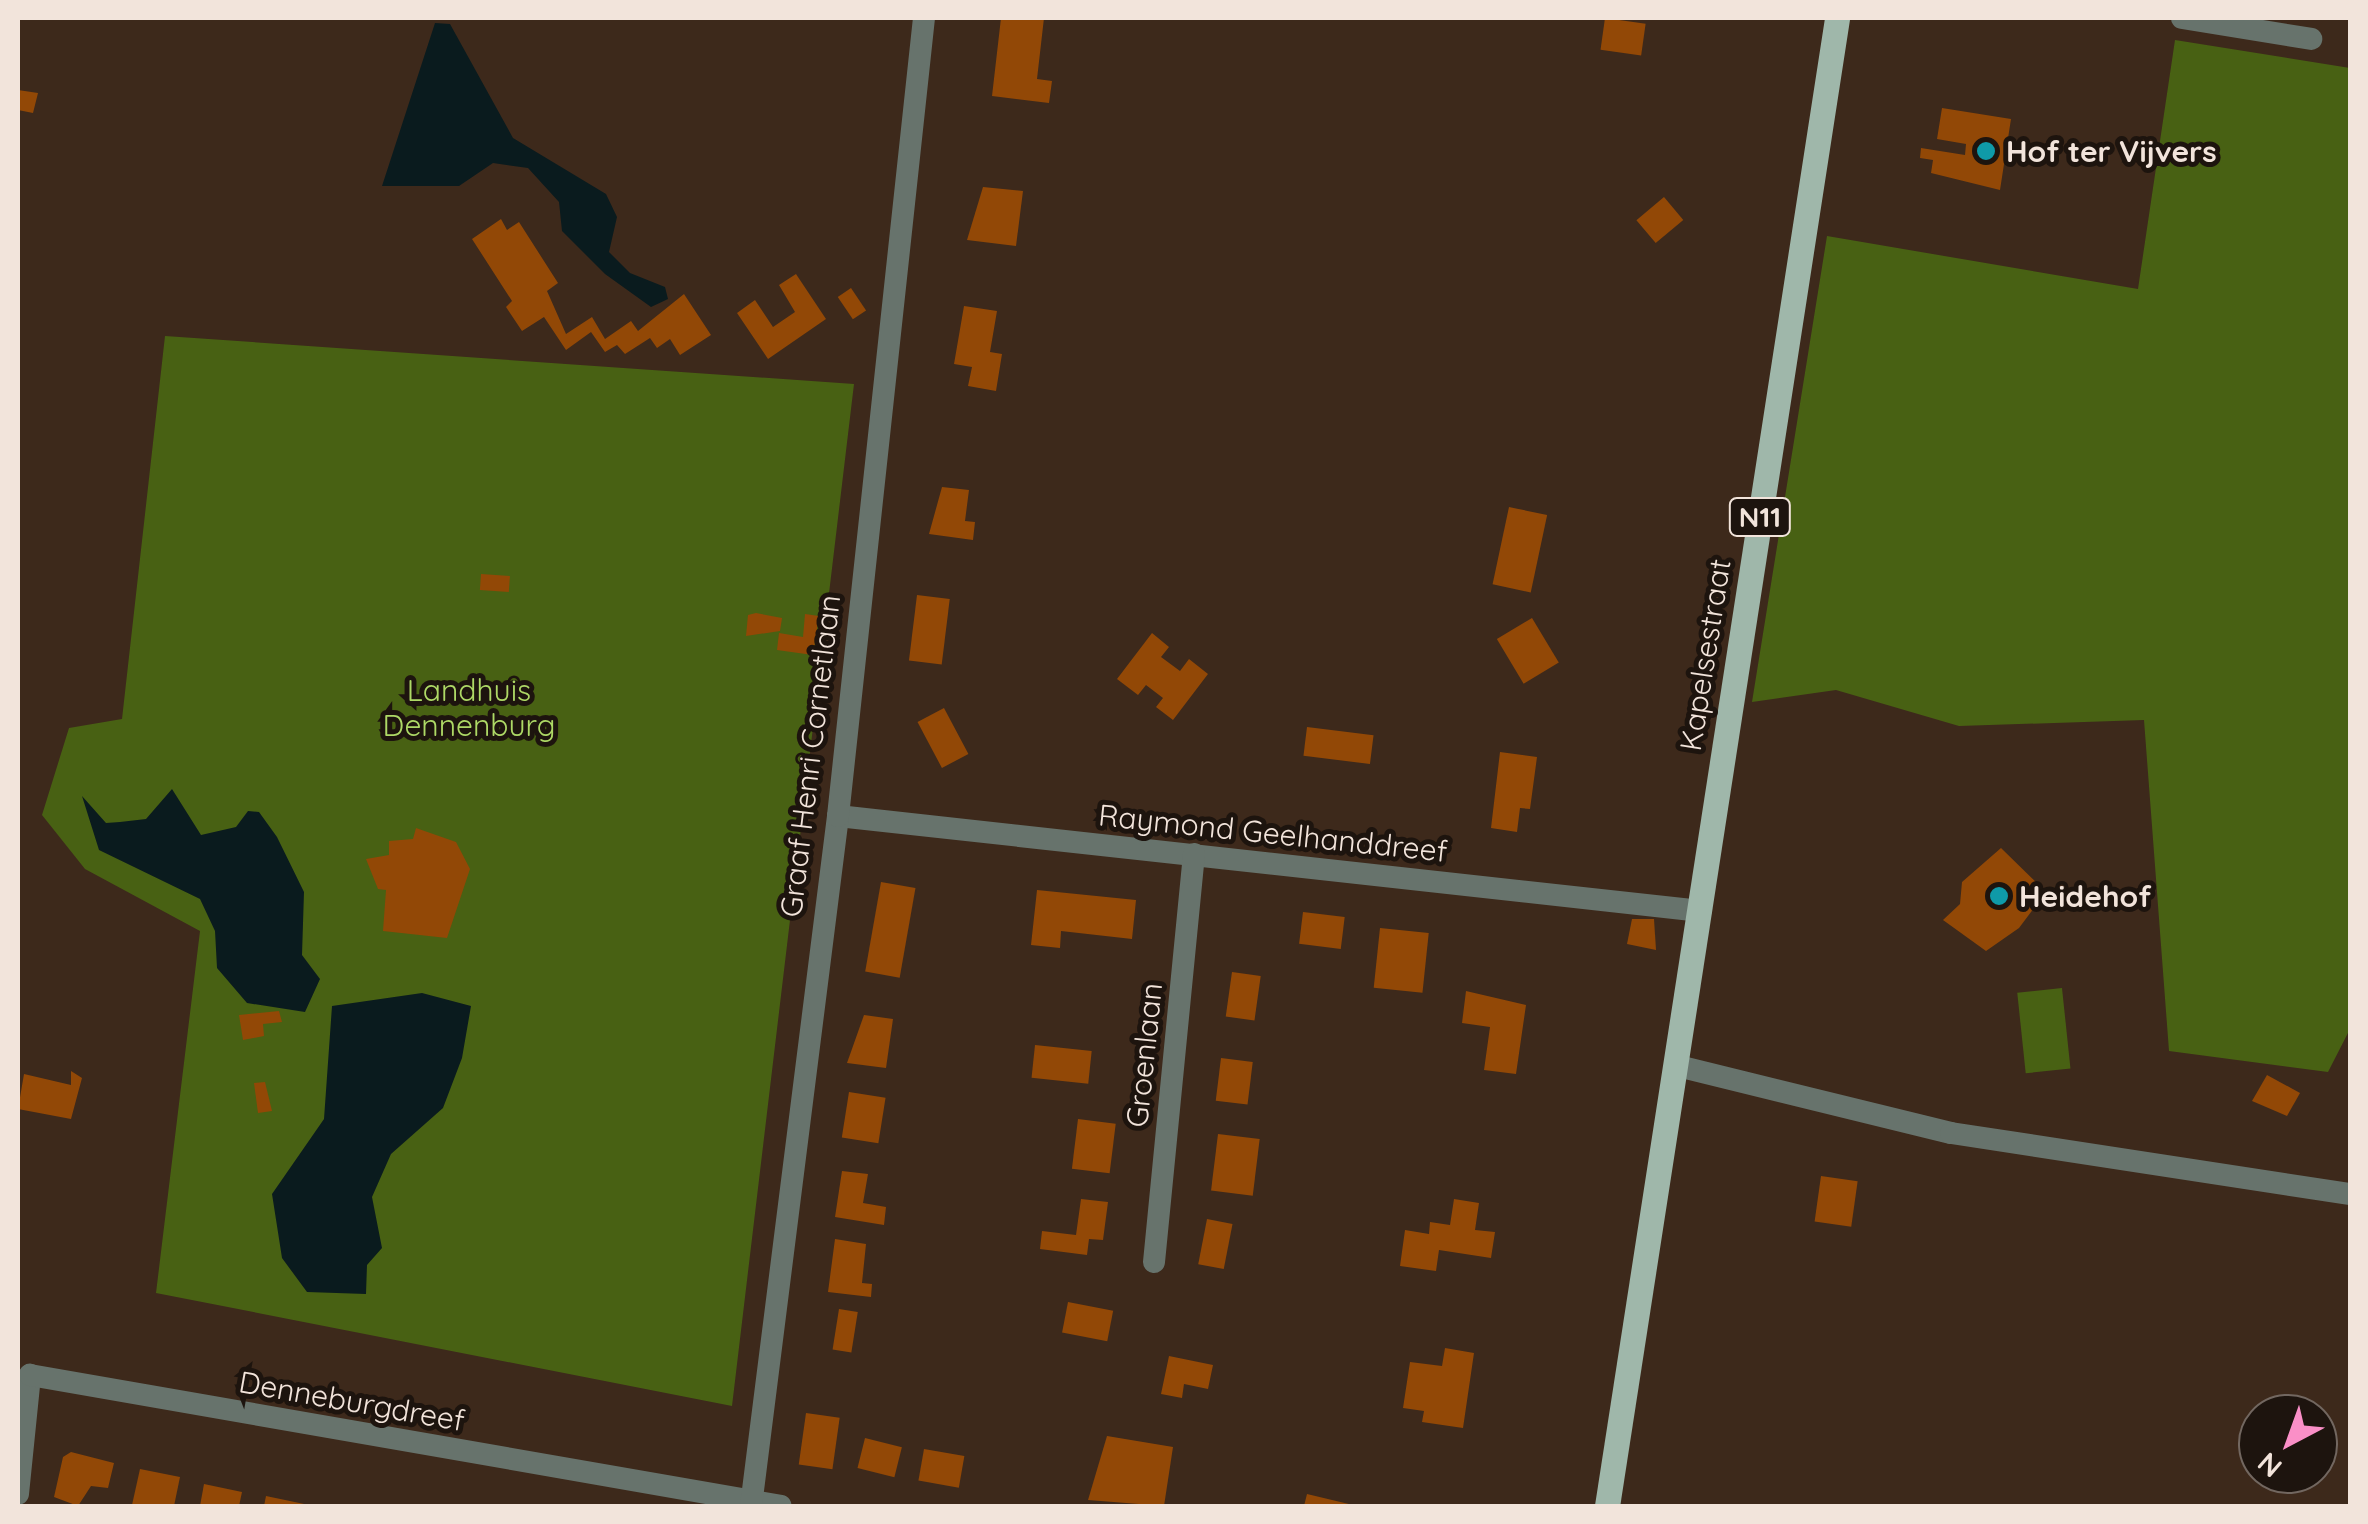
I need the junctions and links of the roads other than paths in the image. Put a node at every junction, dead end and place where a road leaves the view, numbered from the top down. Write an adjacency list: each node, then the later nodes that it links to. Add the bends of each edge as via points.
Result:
1 (924, 18): 5 (street, Graaf Henri Cornetlaan)
2 (1837, 18): 7 (main road, Kapelsestraat / N11)
3 (2182, 18): 4 (street)
4 (2311, 39)
5 (838, 816): 6 (street, Raymond Geelhanddreef); 12 (street, Graaf Henri Cornetlaan)
6 (1194, 854): 7 (street, Raymond Geelhanddreef); 10 (street, Groenlaan)
7 (1701, 910): 8 (main road, Kapelsestraat / N11)
8 (1678, 1066): 9 (street, via 1951,1133); 14 (main road, Kapelsestraat / N11)
9 (2350, 1194)
10 (1154, 1262)
11 (18, 1494): 12 (street, Denneburgdreef, via 30,1375)
12 (751, 1504): 13 (street, Denneburgdreef)
13 (781, 1506)
14 (1607, 1506)

